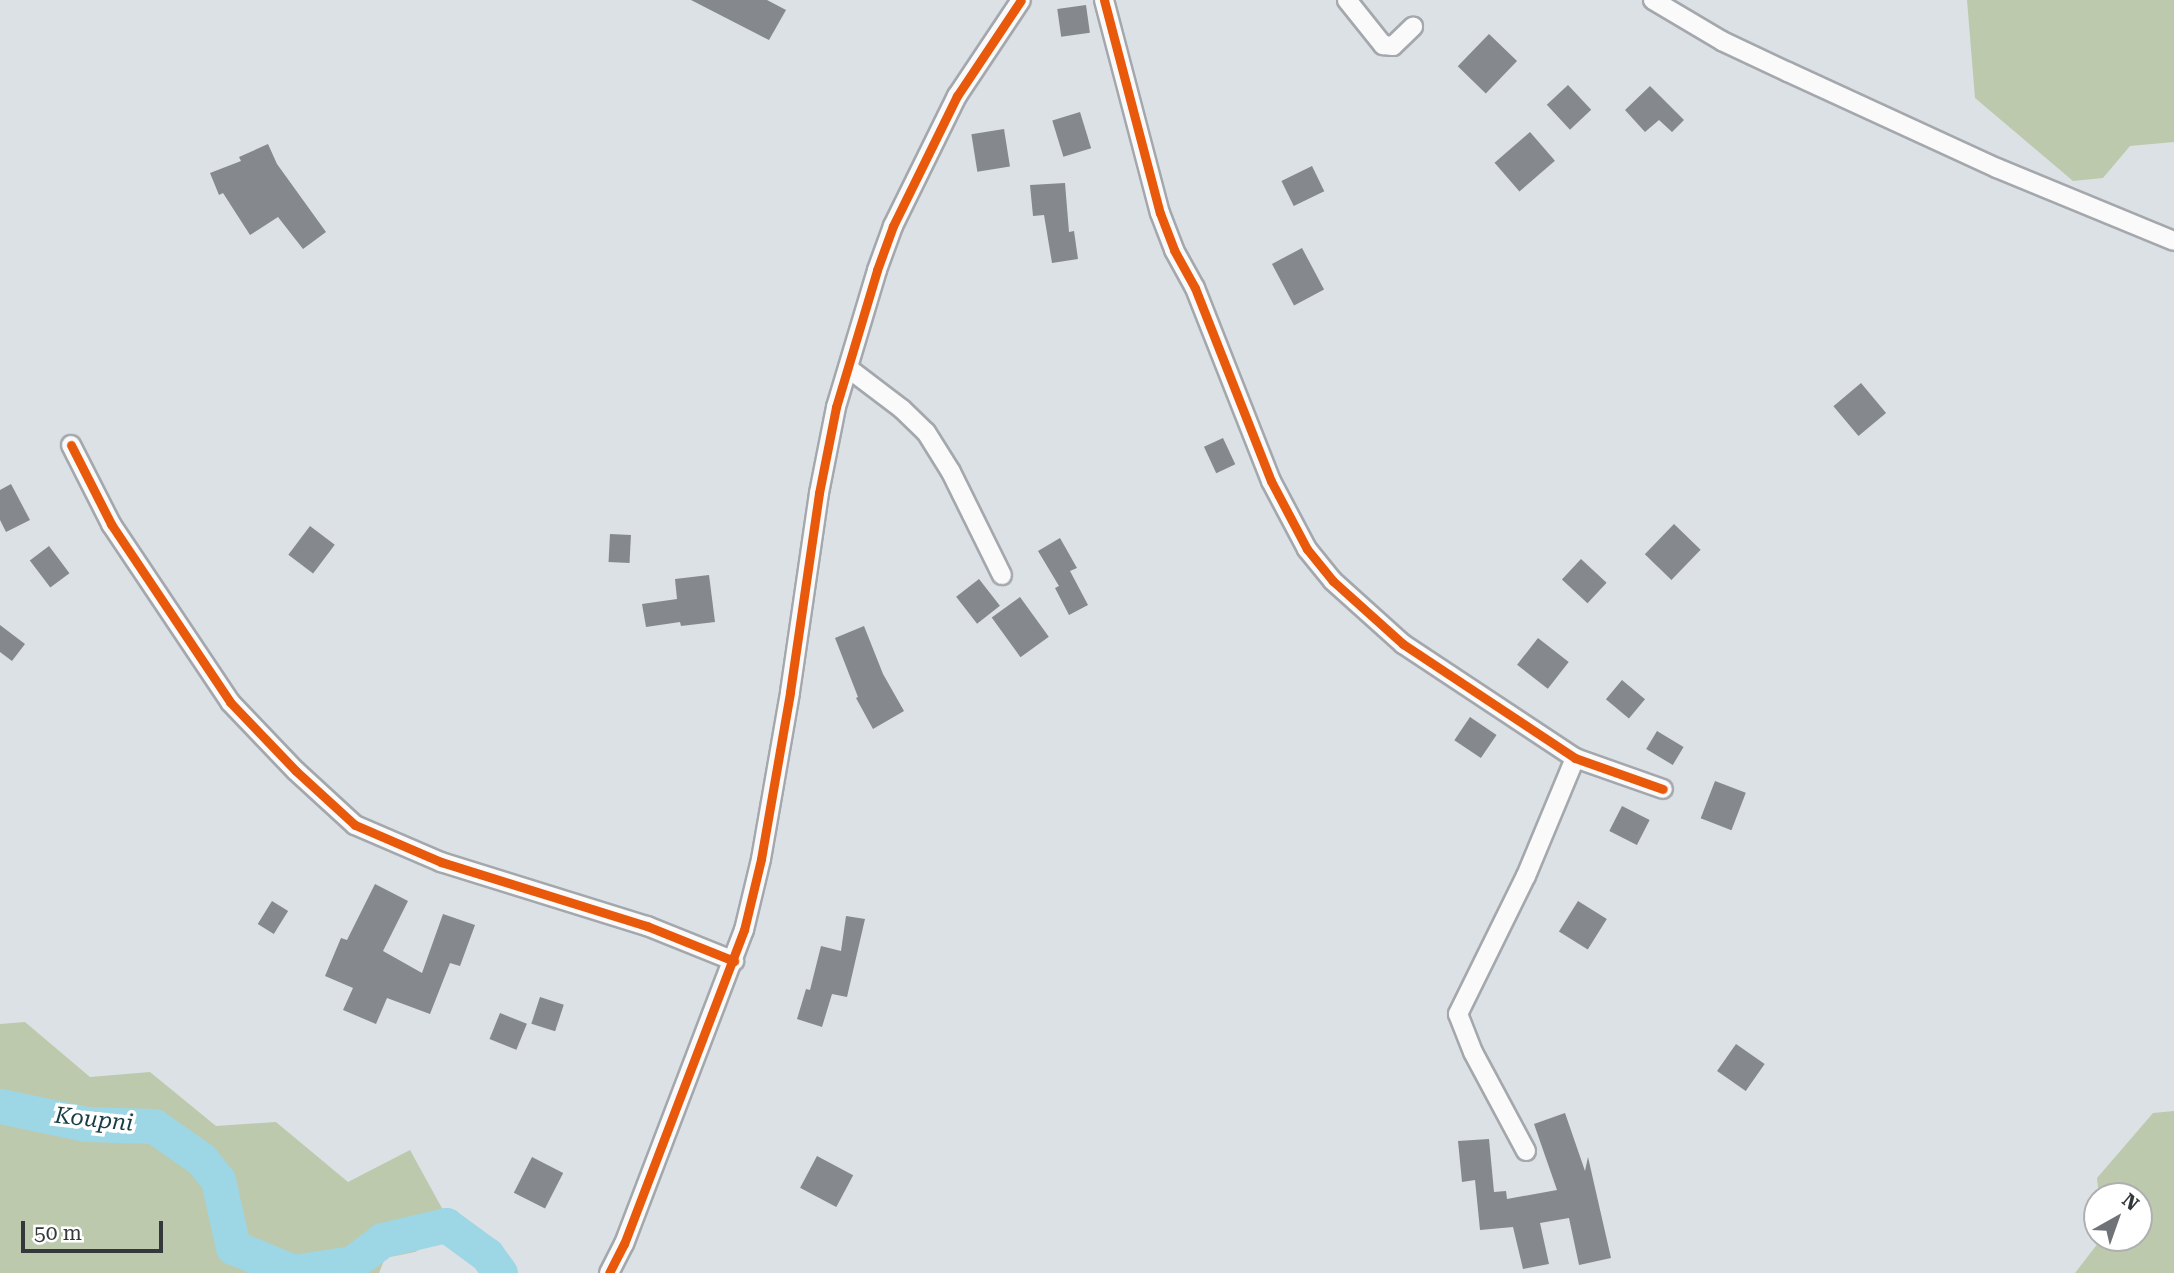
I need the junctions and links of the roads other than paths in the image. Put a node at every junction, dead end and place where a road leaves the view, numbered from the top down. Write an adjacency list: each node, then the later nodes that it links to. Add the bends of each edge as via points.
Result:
1 (1021, 0): 7 (street, via 965,82 919,171 877,270)
2 (1104, 0): 10 (street, via 1160,213 1195,288 1271,481 1307,549 1333,580 1403,644)
3 (1347, 0): 5 (street, via 1383,46 1393,46)
4 (1653, 0): 6 (street, via 1777,67 1997,168)
5 (1413, 27)
6 (2174, 241)
7 (848, 368): 9 (street, via 926,432); 12 (street, via 819,493 761,859)
8 (71, 445): 12 (street, via 111,524 230,702 355,825 441,862 647,926)
9 (1002, 575)
10 (1575, 758): 11 (street); 13 (street, via 1526,876 1458,1014)
11 (1662, 789)
12 (734, 961): 14 (street)
13 (1526, 1151)
14 (609, 1273)

